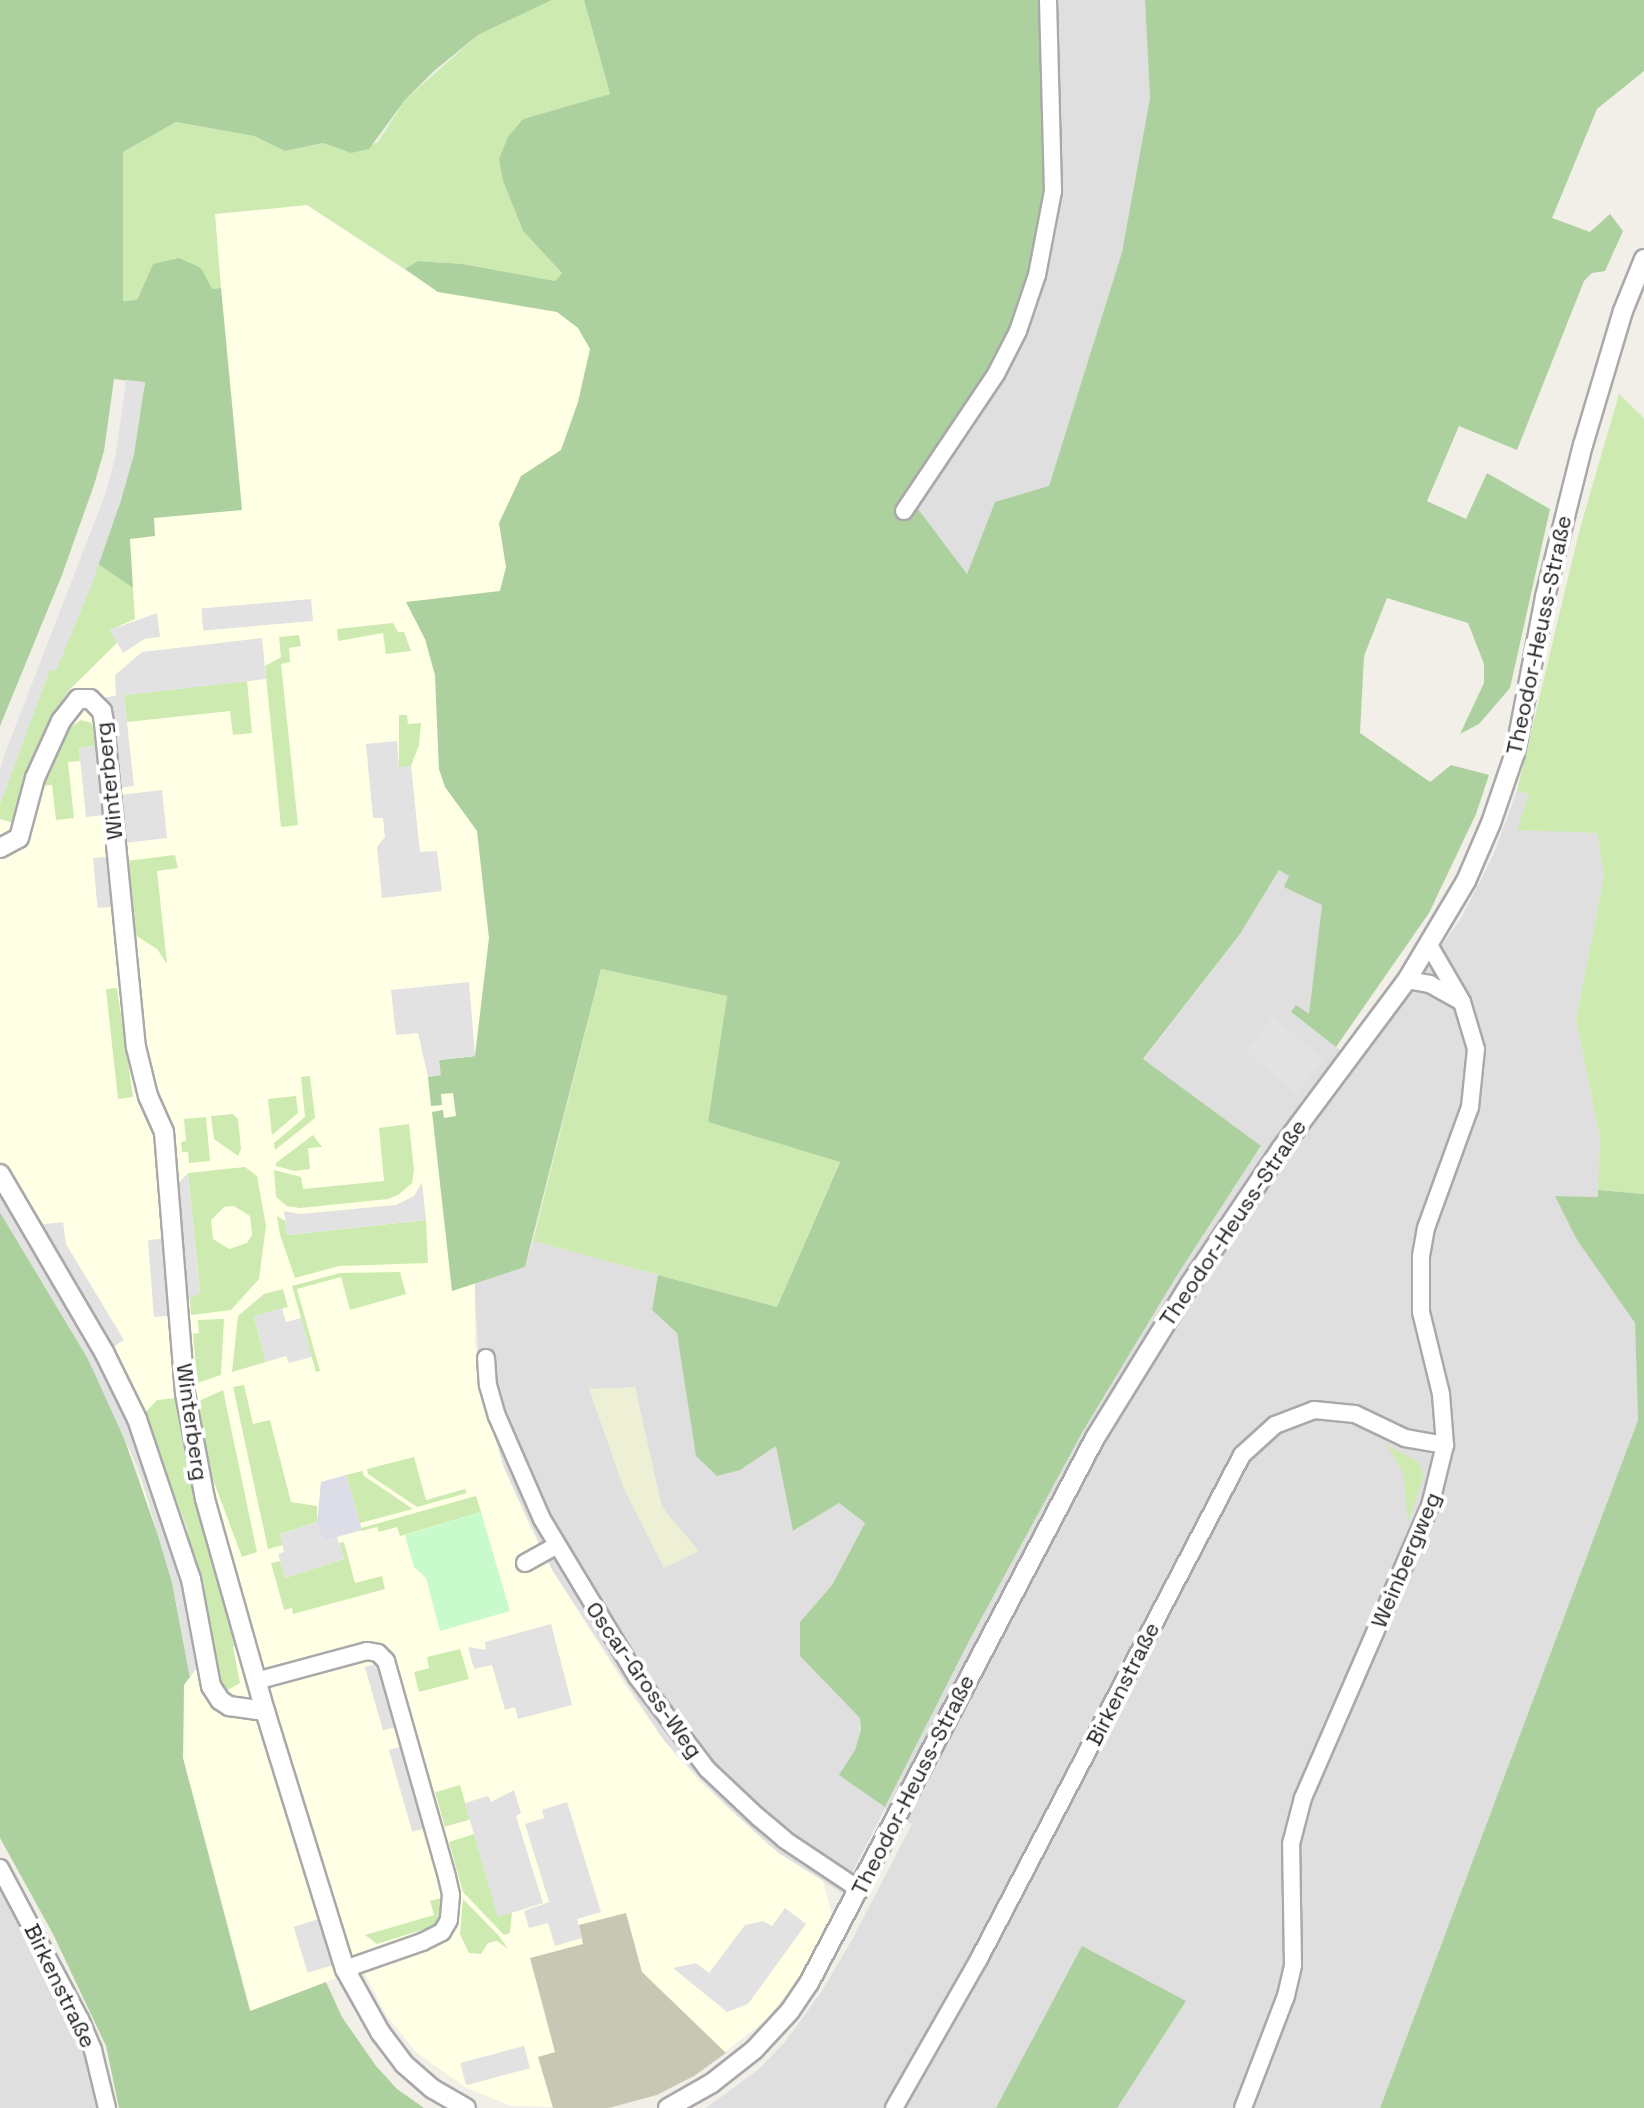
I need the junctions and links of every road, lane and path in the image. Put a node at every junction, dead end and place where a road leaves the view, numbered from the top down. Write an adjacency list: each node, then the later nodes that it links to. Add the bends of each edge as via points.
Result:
1 (1048, 0): 3 (street, via 1053,191 1037,275 996,374)
2 (1644, 259): 5 (street, Theodor-Heuss-Straße, via 1583,445 1545,597 1515,753 1480,850)
3 (904, 511)
4 (0, 848): 13 (street, Winterberg, via 19,838 46,750 70,709 78,699 90,699 102,711 136,1047 164,1132 192,1446)
5 (1429, 945): 6 (street, Theodor-Heuss-Straße); 7 (street, Weinbergweg)
6 (1407, 980): 7 (street, via 1430,984); 16 (street, Theodor-Heuss-Straße, via 1260,1180 1102,1426)
7 (1462, 1002): 10 (street, Weinbergweg, via 1476,1049 1475,1078 1470,1107 1426,1228 1420,1288 1425,1338 1441,1394)
8 (0, 1174): 14 (street, Winterberg, via 137,1419 191,1579 211,1686 229,1706)
9 (486, 1358): 11 (street, Oscar-Gross-Weg, via 497,1416)
10 (1445, 1445): 21 (street, Birkenstraße, via 1405,1438 1355,1414 1314,1410 1275,1425 1242,1455 979,1959); 22 (street, Weinbergweg, via 1430,1506 1299,1810 1291,1844 1293,1965)
11 (556, 1546): 12 (street); 16 (street, Oscar-Gross-Weg, via 637,1677 707,1769 785,1840)
12 (525, 1563)
13 (256, 1681): 14 (street, Winterberg); 17 (street, via 367,1651 386,1661 451,1906 442,1932)
14 (265, 1711): 17 (street)
15 (0, 1868): 18 (street, Birkenstraße, via 80,2019)
16 (860, 1890): 20 (street, Theodor-Heuss-Straße, via 809,1983 774,2029 712,2083)
17 (345, 1969): 19 (street, via 404,2064)
18 (107, 2108)
19 (466, 2108)
20 (668, 2108)
21 (894, 2108)
22 (1243, 2108)

